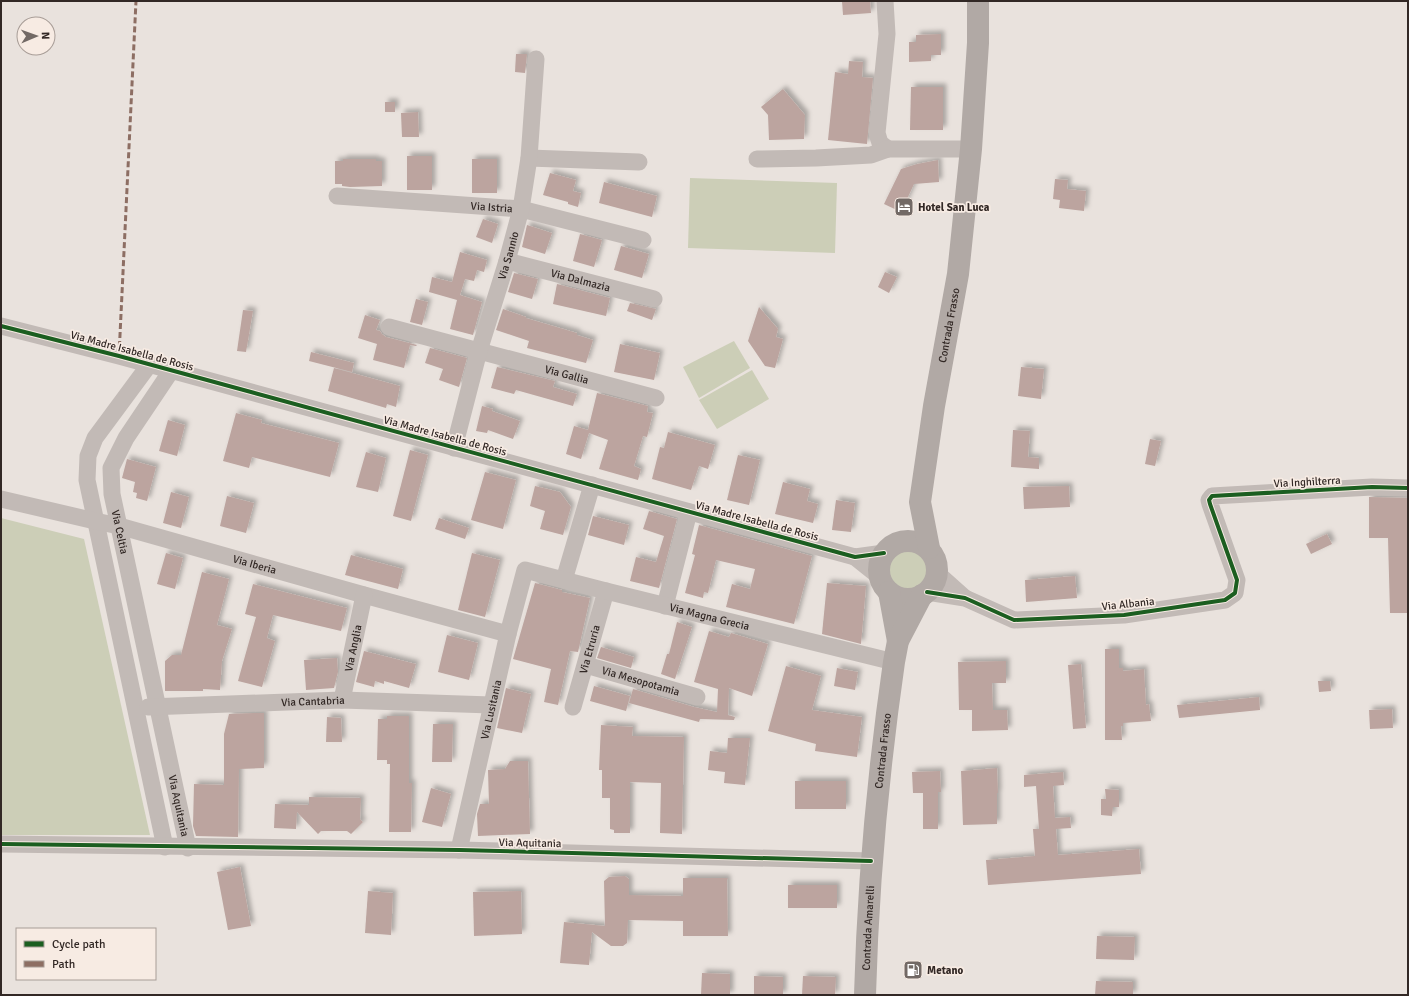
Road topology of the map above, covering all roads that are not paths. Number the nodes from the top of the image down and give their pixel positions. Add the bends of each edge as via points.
1 (885, 1) edge
2 (978, 1) edge
3 (536, 59) dead end
4 (971, 148) junction
5 (888, 149) junction
6 (529, 158) junction
7 (757, 159) dead end
8 (639, 162) dead end
9 (337, 196) dead end
10 (521, 209) junction
11 (643, 240) dead end
12 (507, 261) junction
13 (654, 299) dead end
14 (1, 326) edge
15 (389, 327) dead end
16 (478, 351) junction
17 (149, 365) junction
18 (171, 371) junction
19 (656, 398) dead end
20 (454, 448) junction
21 (592, 485) junction
22 (1408, 488) edge
23 (1, 499) edge
24 (1209, 500) joint
25 (920, 502) junction
26 (689, 512) junction
27 (95, 521) junction
28 (119, 526) junction
29 (890, 548) junction
30 (929, 548) junction
31 (855, 557) junction
32 (525, 570) joint
33 (937, 572) junction
34 (564, 580) junction
35 (884, 584) junction
36 (606, 591) junction
37 (925, 594) junction
38 (364, 595) junction
39 (965, 598) junction
40 (665, 606) junction
41 (508, 634) junction
42 (898, 641) junction
43 (894, 662) junction
44 (586, 665) junction
45 (697, 697) dead end
46 (342, 700) junction
47 (491, 705) junction
48 (158, 706) junction
49 (573, 707) dead end
50 (135, 708) junction
51 (1, 844) edge
52 (166, 847) junction
53 (188, 848) junction
54 (459, 850) junction
55 (872, 861) junction
56 (865, 995) edge

1 - 5 street via 888,34 876,133 880,143
2 - 4 main road, Contrada Frasso
3 - 6 street, Via Sannio
4 - 5 street
4 - 25 main road, Contrada Frasso via 958,274
5 - 7 street via 871,155
6 - 8 street
6 - 10 street, Via Sannio
9 - 10 street, Via Istria
10 - 11 street, Via Istria
10 - 12 street, Via Sannio
12 - 13 street, Via Dalmazia
12 - 16 street, Via Sannio
14 - 17 street, Via Madre Isabella de Rosis
15 - 16 street
16 - 19 street, Via Gallia
16 - 20 street, Via Sannio
17 - 18 street, Via Madre Isabella de Rosis
17 - 27 street via 95,438 88,456 87,480
18 - 20 street, Via Madre Isabella de Rosis
18 - 28 street, Via Celtia via 126,438 111,468 112,494
20 - 21 street, Via Madre Isabella de Rosis
21 - 26 street, Via Madre Isabella de Rosis
21 - 34 street
22 - 24 street, Via Inghilterra via 1372,487 1212,496
23 - 27 street, Via Iberia
24 - 39 street, Via Albania via 1237,580 1235,592 1225,600 1124,615 1014,620
25 - 29 main road, Contrada Frasso
25 - 30 main road, Contrada Frasso
26 - 31 street, Via Madre Isabella de Rosis
26 - 40 street, Via Madre Isabella de Rosis
27 - 28 street, Via Iberia
27 - 50 street
28 - 38 street, Via Iberia
28 - 48 street, Via Celtia
29 - 30 main road via 905,540 922,543
29 - 31 street, Via Madre Isabella de Rosis
29 - 35 main road via 880,560 879,569
30 - 33 main road via 937,564
31 - 35 street, Via Madre Isabella de Rosis
32 - 34 street, Via Magna Grecia
32 - 41 street, Via Lusitania
33 - 37 main road via 935,581
33 - 39 street, Via Albania
34 - 36 street, Via Magna Grecia
35 - 37 main road via 896,596 904,599
35 - 42 main road, Contrada Frasso
36 - 40 street, Via Magna Grecia
36 - 44 street, Via Etruria
37 - 39 street, Via Albania
37 - 42 main road, Contrada Frasso
38 - 41 street, Via Iberia
38 - 46 street, Via Anglia
40 - 43 street, Via Magna Grecia
41 - 47 street, Via Lusitania
42 - 43 main road, Contrada Frasso
43 - 55 main road, Contrada Frasso via 878,781
44 - 45 street, Via Mesopotamia
44 - 49 street, Via Etruria
46 - 47 street, Via Cantabria
46 - 48 street, Via Cantabria
47 - 54 street, Via Lusitania
48 - 50 street, Via Cantabria
48 - 53 street, Via Aquitania
50 - 52 street
51 - 52 street
52 - 53 street
53 - 54 street, Via Aquitania
54 - 55 street, Via Aquitania
55 - 56 main road, Contrada Amarelli

